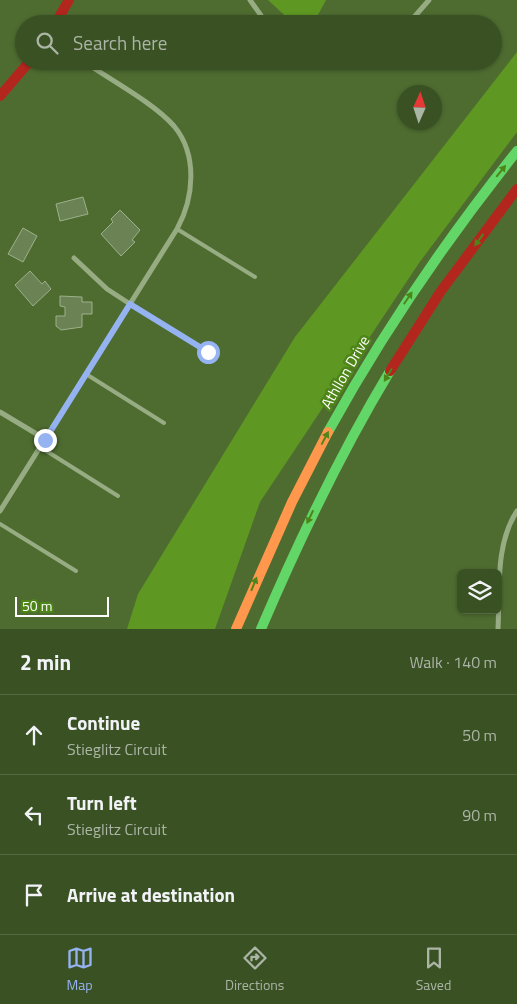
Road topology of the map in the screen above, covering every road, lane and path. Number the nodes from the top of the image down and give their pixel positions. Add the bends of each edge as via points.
1 (69, 0) edge
2 (250, 0) edge
3 (429, 0) edge
4 (60, 15) edge
5 (261, 15) edge
6 (416, 15) edge
7 (22, 70) edge
8 (95, 70) edge
9 (0, 96) edge
10 (517, 151) edge
11 (517, 188) edge
12 (177, 228) junction
13 (74, 258) dead end
14 (255, 277) dead end
15 (130, 304) junction
16 (208, 352) dead end
17 (86, 374) junction
18 (0, 412) edge
19 (164, 423) dead end
20 (45, 440) junction
21 (40, 447) junction
22 (118, 496) dead end
23 (0, 511) edge
24 (517, 511) edge
25 (0, 524) edge
26 (76, 571) dead end
27 (236, 629) edge
28 (261, 629) edge
29 (498, 629) edge

1 - 4 main road
2 - 5 street
3 - 6 street
7 - 9 main road
8 - 12 street via 161,114 175,127 184,144 191,175 189,196
27 -> 10 main road, Athllon Drive via 281,524 343,404 384,335 442,249
11 -> 28 main road via 433,304 390,372 313,511
12 - 14 lane
12 - 15 street
13 - 15 street via 107,289
15 - 16 lane
15 - 17 street
17 - 19 lane
17 - 20 street
18 - 20 street
20 - 21 street
21 - 22 lane
21 - 23 street
24 - 29 street via 502,546
25 - 26 lane

